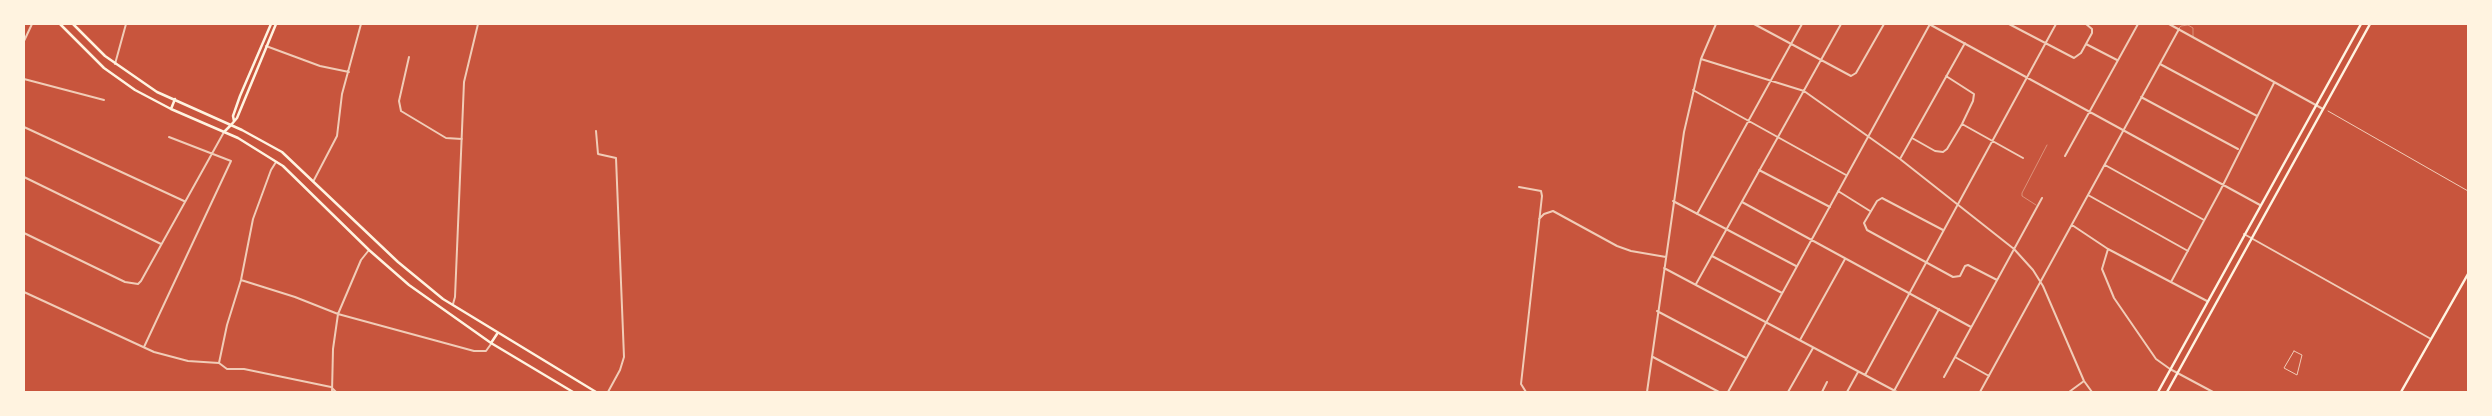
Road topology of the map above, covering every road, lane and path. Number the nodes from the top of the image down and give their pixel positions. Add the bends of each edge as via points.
1 (32, 24) edge
2 (60, 24) edge
3 (74, 24) edge
4 (126, 24) edge
5 (271, 24) edge
6 (276, 24) edge
7 (361, 24) edge
8 (478, 24) edge
9 (1716, 24) edge
10 (1754, 24) edge
11 (1802, 24) edge
12 (1841, 24) edge
13 (1884, 24) edge
14 (1930, 24) edge
15 (2009, 24) edge
16 (2056, 24) edge
17 (2086, 24) edge
18 (2138, 24) edge
19 (2169, 24) edge
20 (2361, 24) edge
21 (2370, 24) edge
22 (1760, 25) edge
23 (2179, 29) junction
24 (2193, 37) junction
25 (24, 41) edge
26 (1965, 43) junction
27 (2045, 43) junction
28 (1791, 44) junction
29 (2086, 44) junction
30 (266, 46) junction
31 (409, 57) dead end
32 (1701, 59) junction
33 (1821, 61) junction
34 (2118, 61) junction
35 (115, 64) junction
36 (2160, 64) junction
37 (348, 72) junction
38 (1946, 76) junction
39 (2026, 78) junction
40 (24, 79) edge
41 (1772, 81) junction
42 (2274, 83) junction
43 (1693, 90) junction
44 (1804, 92) junction
45 (2141, 97) junction
46 (104, 100) dead end
47 (175, 100) junction
48 (2316, 106) junction
49 (170, 109) junction
50 (2323, 109) junction
51 (2328, 111) dead end
52 (2090, 114) junction
53 (2257, 116) junction
54 (234, 121) junction
55 (1748, 121) junction
56 (1962, 124) junction
57 (231, 125) junction
58 (24, 127) edge
59 (596, 131) dead end
60 (2123, 131) junction
61 (224, 132) junction
62 (1869, 136) junction
63 (169, 137) dead end
64 (1778, 138) junction
65 (1912, 138) junction
66 (462, 139) junction
67 (1992, 142) junction
68 (2047, 145) dead end
69 (2239, 149) junction
70 (211, 154) junction
71 (2065, 156) dead end
72 (2023, 158) dead end
73 (1900, 159) junction
74 (276, 162) junction
75 (2105, 165) junction
76 (1759, 170) junction
77 (1847, 176) junction
78 (24, 177) edge
79 (314, 180) junction
80 (2222, 186) junction
81 (1519, 188) dead end
82 (1838, 191) junction
83 (2468, 191) edge
84 (2088, 195) junction
85 (2042, 198) dead end
86 (1673, 201) junction
87 (184, 202) junction
88 (1742, 202) junction
89 (1958, 204) junction
90 (2038, 206) junction
91 (2260, 206) junction
92 (1830, 207) junction
93 (1871, 211) junction
94 (1697, 214) junction
95 (1539, 220) junction
96 (2204, 220) junction
97 (2072, 225) junction
98 (1726, 229) junction
99 (1943, 230) junction
100 (24, 234) edge
101 (2244, 234) junction
102 (2252, 238) junction
103 (1811, 240) junction
104 (161, 244) junction
105 (2014, 249) junction
106 (2108, 249) junction
107 (369, 250) junction
108 (2188, 251) junction
109 (1712, 256) junction
110 (1666, 257) junction
111 (1845, 259) junction
112 (1926, 261) junction
113 (1797, 267) junction
114 (1664, 268) junction
115 (2468, 274) edge
116 (241, 280) junction
117 (1997, 280) junction
118 (2040, 281) junction
119 (2171, 282) junction
120 (1696, 284) junction
121 (24, 292) edge
122 (1782, 293) junction
123 (1909, 293) junction
124 (2208, 302) junction
125 (452, 305) junction
126 (1938, 310) junction
127 (1657, 311) junction
128 (338, 314) junction
129 (1766, 322) junction
130 (1971, 327) junction
131 (497, 334) junction
132 (2431, 339) junction
133 (1800, 340) junction
134 (491, 343) junction
135 (144, 347) junction
136 (1813, 348) junction
137 (2294, 351) joint
138 (1652, 357) junction
139 (1955, 357) junction
140 (1746, 358) junction
141 (219, 363) junction
142 (2170, 369) junction
143 (1858, 372) junction
144 (2178, 373) junction
145 (1865, 375) junction
146 (1989, 376) junction
147 (1944, 377) dead end
148 (2084, 381) junction
149 (1827, 382) dead end
150 (331, 387) junction
151 (1889, 388) junction
152 (566, 391) edge
153 (1896, 391) edge
154 (332, 392) edge
155 (336, 392) edge
156 (573, 392) edge
157 (596, 392) edge
158 (608, 392) edge
159 (1526, 392) edge
160 (1647, 392) edge
161 (1719, 392) edge
162 (1728, 392) edge
163 (1788, 392) edge
164 (1822, 392) edge
165 (1847, 392) edge
166 (1886, 392) edge
167 (1980, 392) edge
168 (2069, 392) edge
169 (2092, 392) edge
170 (2158, 392) edge
171 (2168, 392) edge
172 (2213, 392) edge
173 (2401, 392) edge

1 - 25 street
2 - 49 main road via 116,78
3 - 35 main road
4 - 35 street
5 - 54 main road via 232,116
6 - 30 main road
7 - 37 street
8 - 66 street via 465,73
9 - 32 street
10 - 22 street
11 - 28 street
12 - 33 street
13 - 33 street via 1856,73 1851,76
14 - 26 street
14 - 62 street
15 - 27 street
16 - 27 street
17 - 29 street via 2092,29
18 - 34 street
19 - 23 street
20 - 48 main road
21 - 50 main road
22 - 28 street
23 - 24 street
23 - 24 lane via 2188,25 2193,28
23 - 36 street
24 - 42 street
26 - 38 street
26 - 39 street
27 - 29 street via 2074,58
27 - 39 street
28 - 33 street
28 - 41 street
29 - 34 street
30 - 37 street via 320,66
30 - 54 main road
31 - 66 street via 399,100 401,111 446,138
32 - 41 street
32 - 43 street
33 - 44 street
34 - 52 street
35 - 47 main road
36 - 45 street
36 - 53 street
37 - 79 street via 337,136
38 - 56 street via 1974,94
38 - 65 street
39 - 52 street
39 - 67 street
40 - 46 street
41 - 44 street
41 - 55 street
42 - 48 street
42 - 53 street
43 - 55 street
43 - 86 street
44 - 62 street
44 - 64 street
45 - 60 street
45 - 69 street
47 - 49 main road
47 - 57 main road
48 - 50 street
48 - 91 main road
49 - 61 main road
50 - 102 main road
51 - 83 street
52 - 60 street
52 - 71 street
53 - 69 street
54 - 57 main road
55 - 64 street
55 - 94 street
56 - 65 street via 1943,152
56 - 67 street
57 - 61 main road
57 - 79 main road via 282,152
58 - 87 street
59 - 158 street via 598,154 616,158 624,357
60 - 75 street
60 - 80 street
61 - 70 street
61 - 74 main road
62 - 73 street
62 - 77 street
63 - 70 street
64 - 76 street
64 - 77 street
65 - 73 street
66 - 125 street via 455,297
67 - 72 street
67 - 89 street
68 - 90 lane via 2022,192 2022,196
69 - 80 street
70 - 87 street
70 - 135 street via 231,161
73 - 89 street
74 - 107 main road via 301,181
74 - 116 street via 253,219
75 - 84 street
75 - 96 street
76 - 88 street
76 - 92 street
77 - 82 street
78 - 104 street
79 - 125 main road via 398,262
80 - 91 street
80 - 96 street
81 - 95 street via 1542,191
82 - 92 street
82 - 93 street
84 - 97 street
84 - 108 street
85 - 90 street
86 - 94 street
86 - 110 street
87 - 104 street
88 - 98 street
88 - 103 street
89 - 99 street
89 - 105 street
90 - 105 street
91 - 101 main road
92 - 103 street
93 - 99 street via 1882,198
93 - 112 street via 1864,223 1867,230
94 - 98 street
95 - 110 street via 1553,211 1618,246
95 - 159 street via 1521,384
96 - 108 street
97 - 106 street
97 - 118 street
98 - 109 street
98 - 113 street
99 - 112 street
100 - 104 street via 130,284 141,281
101 - 102 street
101 - 124 main road
102 - 132 street
102 - 144 main road
103 - 111 street
103 - 113 street
105 - 117 street
105 - 118 street
106 - 119 street
106 - 142 street via 2102,269 2122,312 2156,359
107 - 128 street
107 - 134 main road via 409,285
108 - 119 street
109 - 120 street
109 - 122 street
110 - 114 street
111 - 123 street
111 - 133 street
112 - 117 street via 1952,277 1960,276 1968,265
112 - 123 street
113 - 122 street
114 - 120 street
114 - 127 street
115 - 132 main road
116 - 128 street
116 - 141 street via 226,325
117 - 130 street
118 - 146 street
118 - 148 street
119 - 124 street
120 - 129 street
121 - 135 street
122 - 129 street
123 - 126 street
123 - 145 street
124 - 142 main road
125 - 131 main road
126 - 130 street
126 - 153 street
127 - 138 street
127 - 140 street
128 - 134 street via 474,351 486,351
128 - 150 street
129 - 133 street
129 - 140 street
130 - 139 street
131 - 134 main road
131 - 157 main road
132 - 173 main road
133 - 136 street
134 - 152 main road
135 - 141 street via 178,359
136 - 143 street
136 - 163 street
137 - 137 street via 2302,355 2297,375 2284,368
138 - 160 street
138 - 161 street
139 - 146 street
139 - 147 street
140 - 162 street
141 - 150 street via 228,369
142 - 144 street
142 - 170 main road
143 - 145 street
143 - 165 street
144 - 171 main road
144 - 172 street
145 - 151 street
146 - 167 street
148 - 168 street
148 - 169 street
149 - 164 street
150 - 154 street
150 - 155 street
151 - 153 street
151 - 166 street
152 - 156 main road

